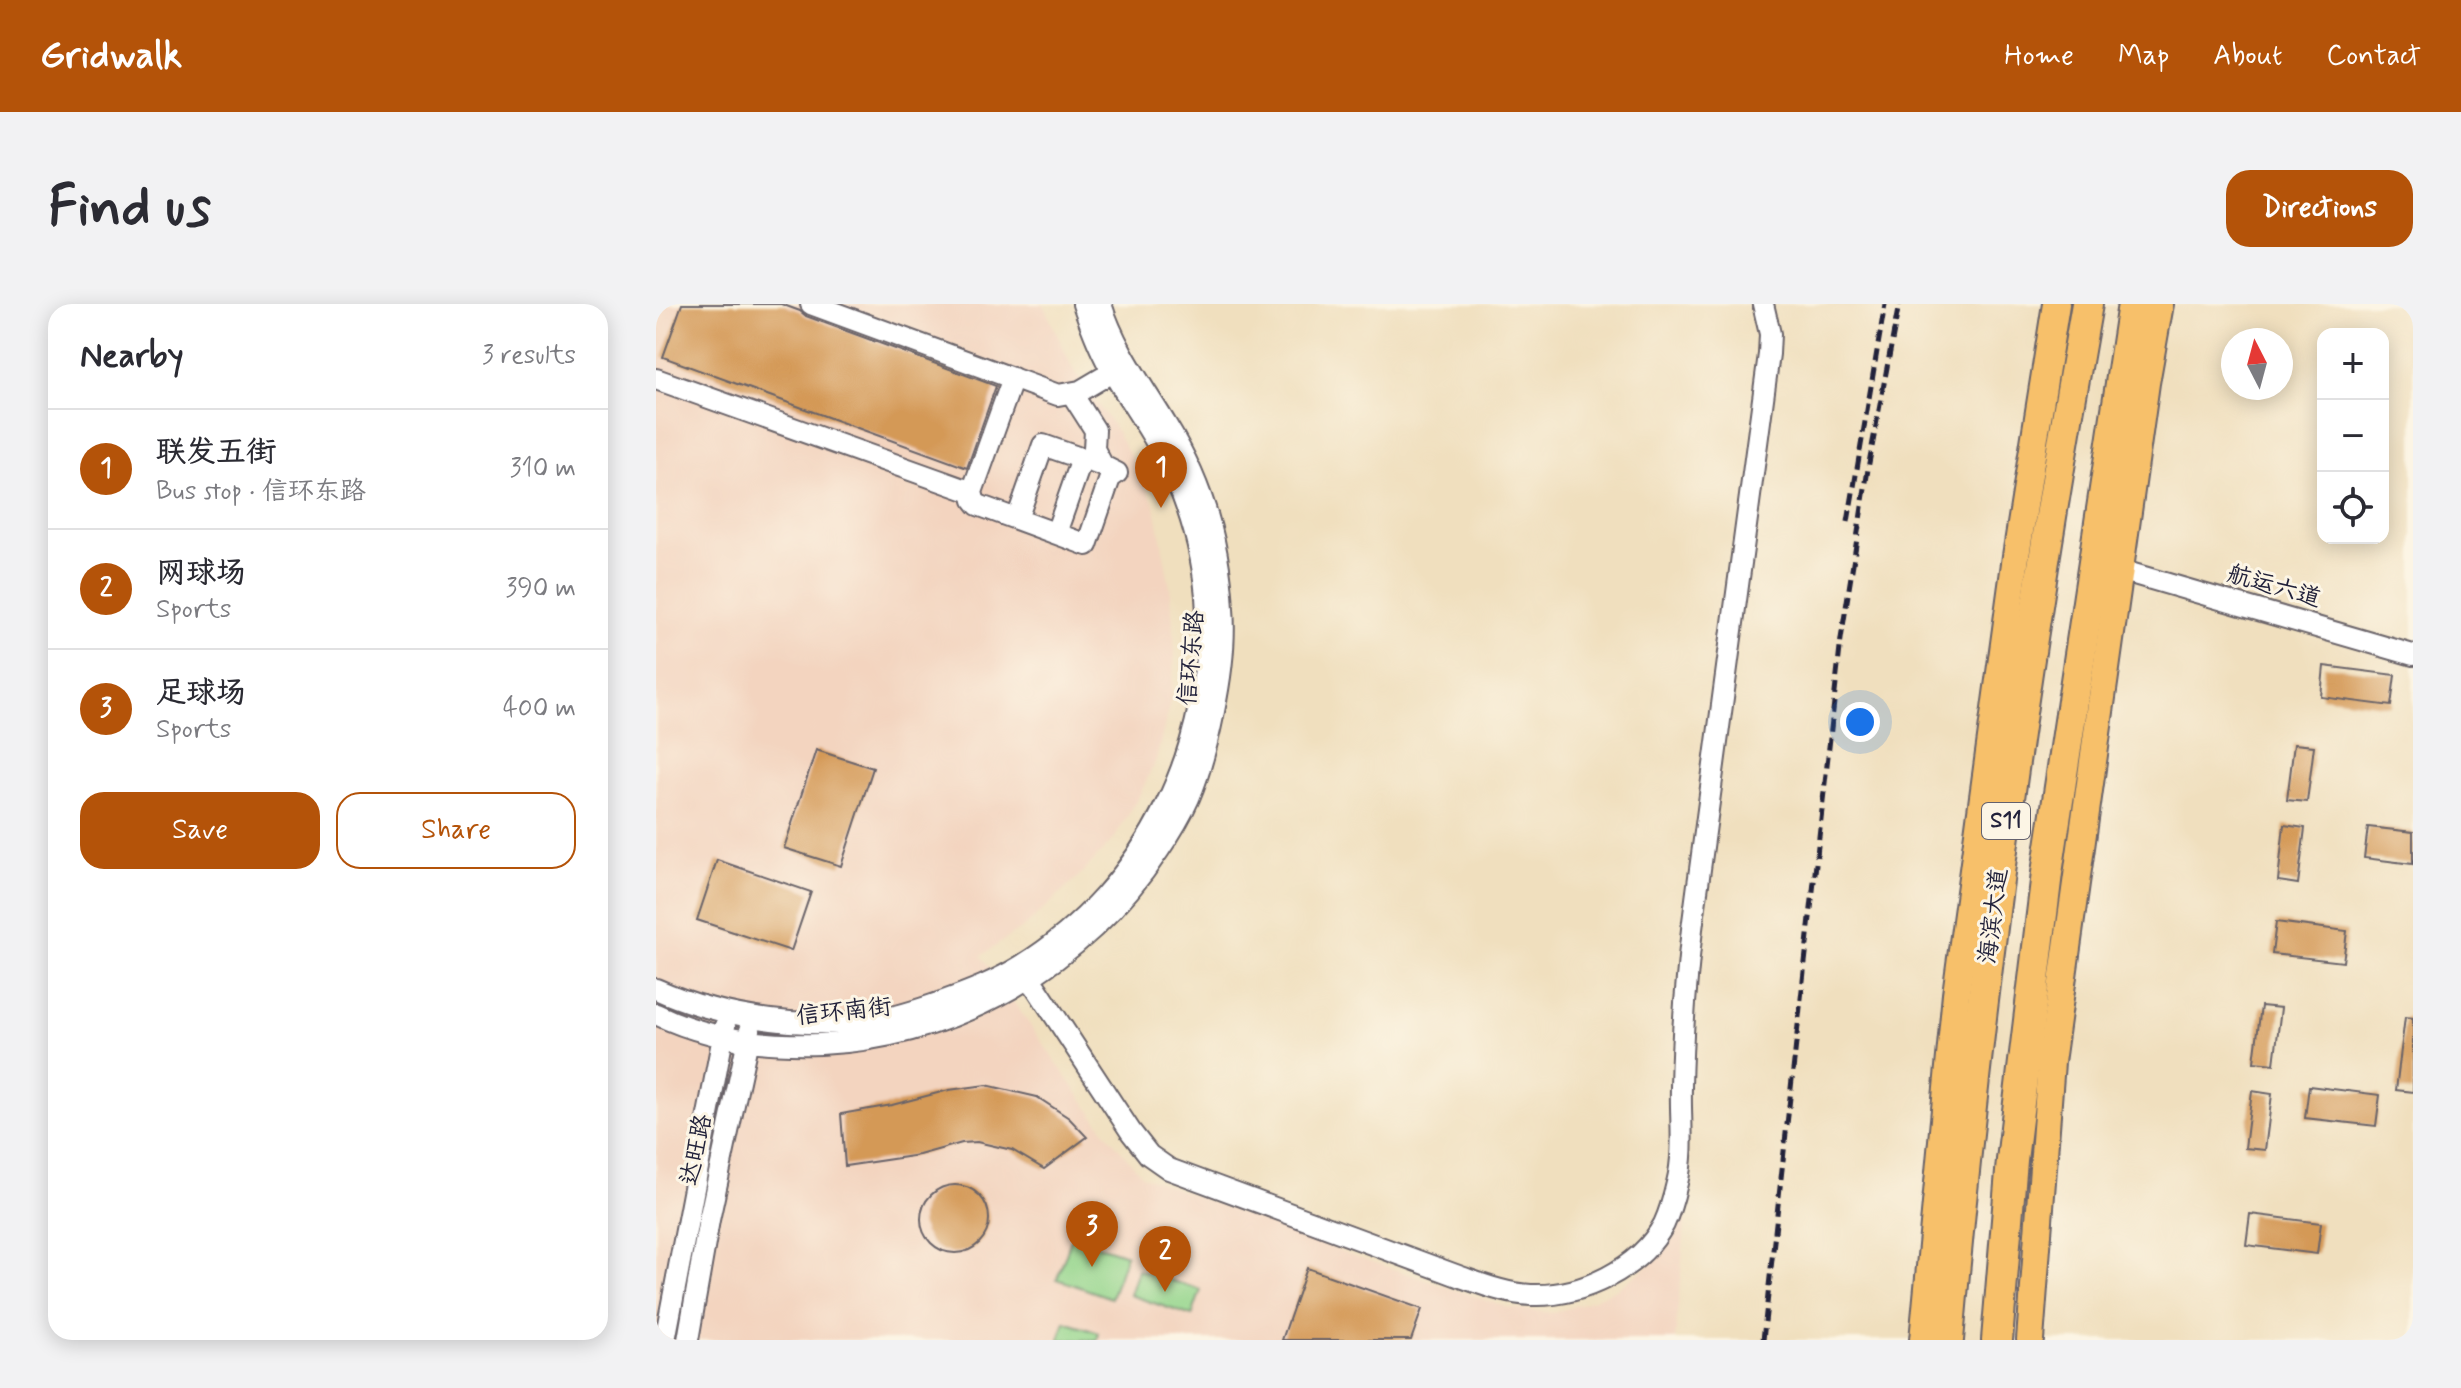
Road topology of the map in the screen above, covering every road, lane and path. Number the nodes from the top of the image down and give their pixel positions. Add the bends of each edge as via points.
1 (811, 304) edge
2 (1083, 304) edge
3 (1101, 304) edge
4 (1763, 304) edge
5 (2056, 304) edge
6 (2087, 304) edge
7 (2133, 304) edge
8 (2160, 304) edge
9 (1120, 368) junction
10 (1013, 378) junction
11 (656, 379) edge
12 (1072, 394) junction
13 (1082, 459) junction
14 (1103, 466) junction
15 (972, 492) junction
16 (1017, 519) junction
17 (1056, 533) junction
18 (2120, 570) junction
19 (2413, 655) edge
20 (1026, 972) junction
21 (656, 989) edge
22 (728, 1013) junction
23 (656, 1014) edge
24 (748, 1034) junction
25 (723, 1036) junction
26 (797, 1045) junction
27 (712, 1094) junction
28 (735, 1094) junction
29 (665, 1340) edge
30 (688, 1340) edge
31 (1923, 1340) edge
32 (1948, 1340) edge
33 (1997, 1340) edge
34 (2030, 1340) edge

1 - 10 street
2 - 9 street, 信环东路 via 1095,336
3 - 9 street, 信环东路
4 - 20 street via 1769,354 1683,1010 1682,1154 1664,1223 1630,1262 1561,1294 1510,1292 1169,1169 1131,1132
5 - 31 main road via 1958,978
6 - 32 highway, 海滨大道 / S11 via 2004,836
7 - 33 highway, 海滨大道 / S11 via 2047,873 2012,1160
8 - 18 main road
9 - 12 street
9 - 20 street, 信环东路 via 1169,428 1195,479 1212,530 1223,608 1220,681 1197,778 1164,843 1106,919 1066,952
10 - 12 street via 1058,395
10 - 15 street
11 - 15 street
12 - 14 street via 1095,430 1094,449
13 - 14 street
13 - 16 street via 1043,445
13 - 17 street
14 - 17 street via 1117,473 1110,478 1087,545
15 - 16 street via 978,505
16 - 17 street
18 - 19 street, 航运六道
18 - 34 main road via 2051,1062
20 - 24 street, 信环南街 via 880,1020 800,1022
20 - 26 street, 信环南街 via 973,1009 921,1028 886,1037
21 - 22 street, 信环南街
22 - 24 street, 信环南街
22 - 25 street, 达旺路
23 - 25 street, 信环南街
24 - 25 street, 信环南街
24 - 26 street, 信环南街
24 - 27 street via 725,1064
24 - 28 street, 达旺路
25 - 27 street, 达旺路
26 - 28 street via 765,1054
27 - 29 street, 达旺路
28 - 30 street, 达旺路

